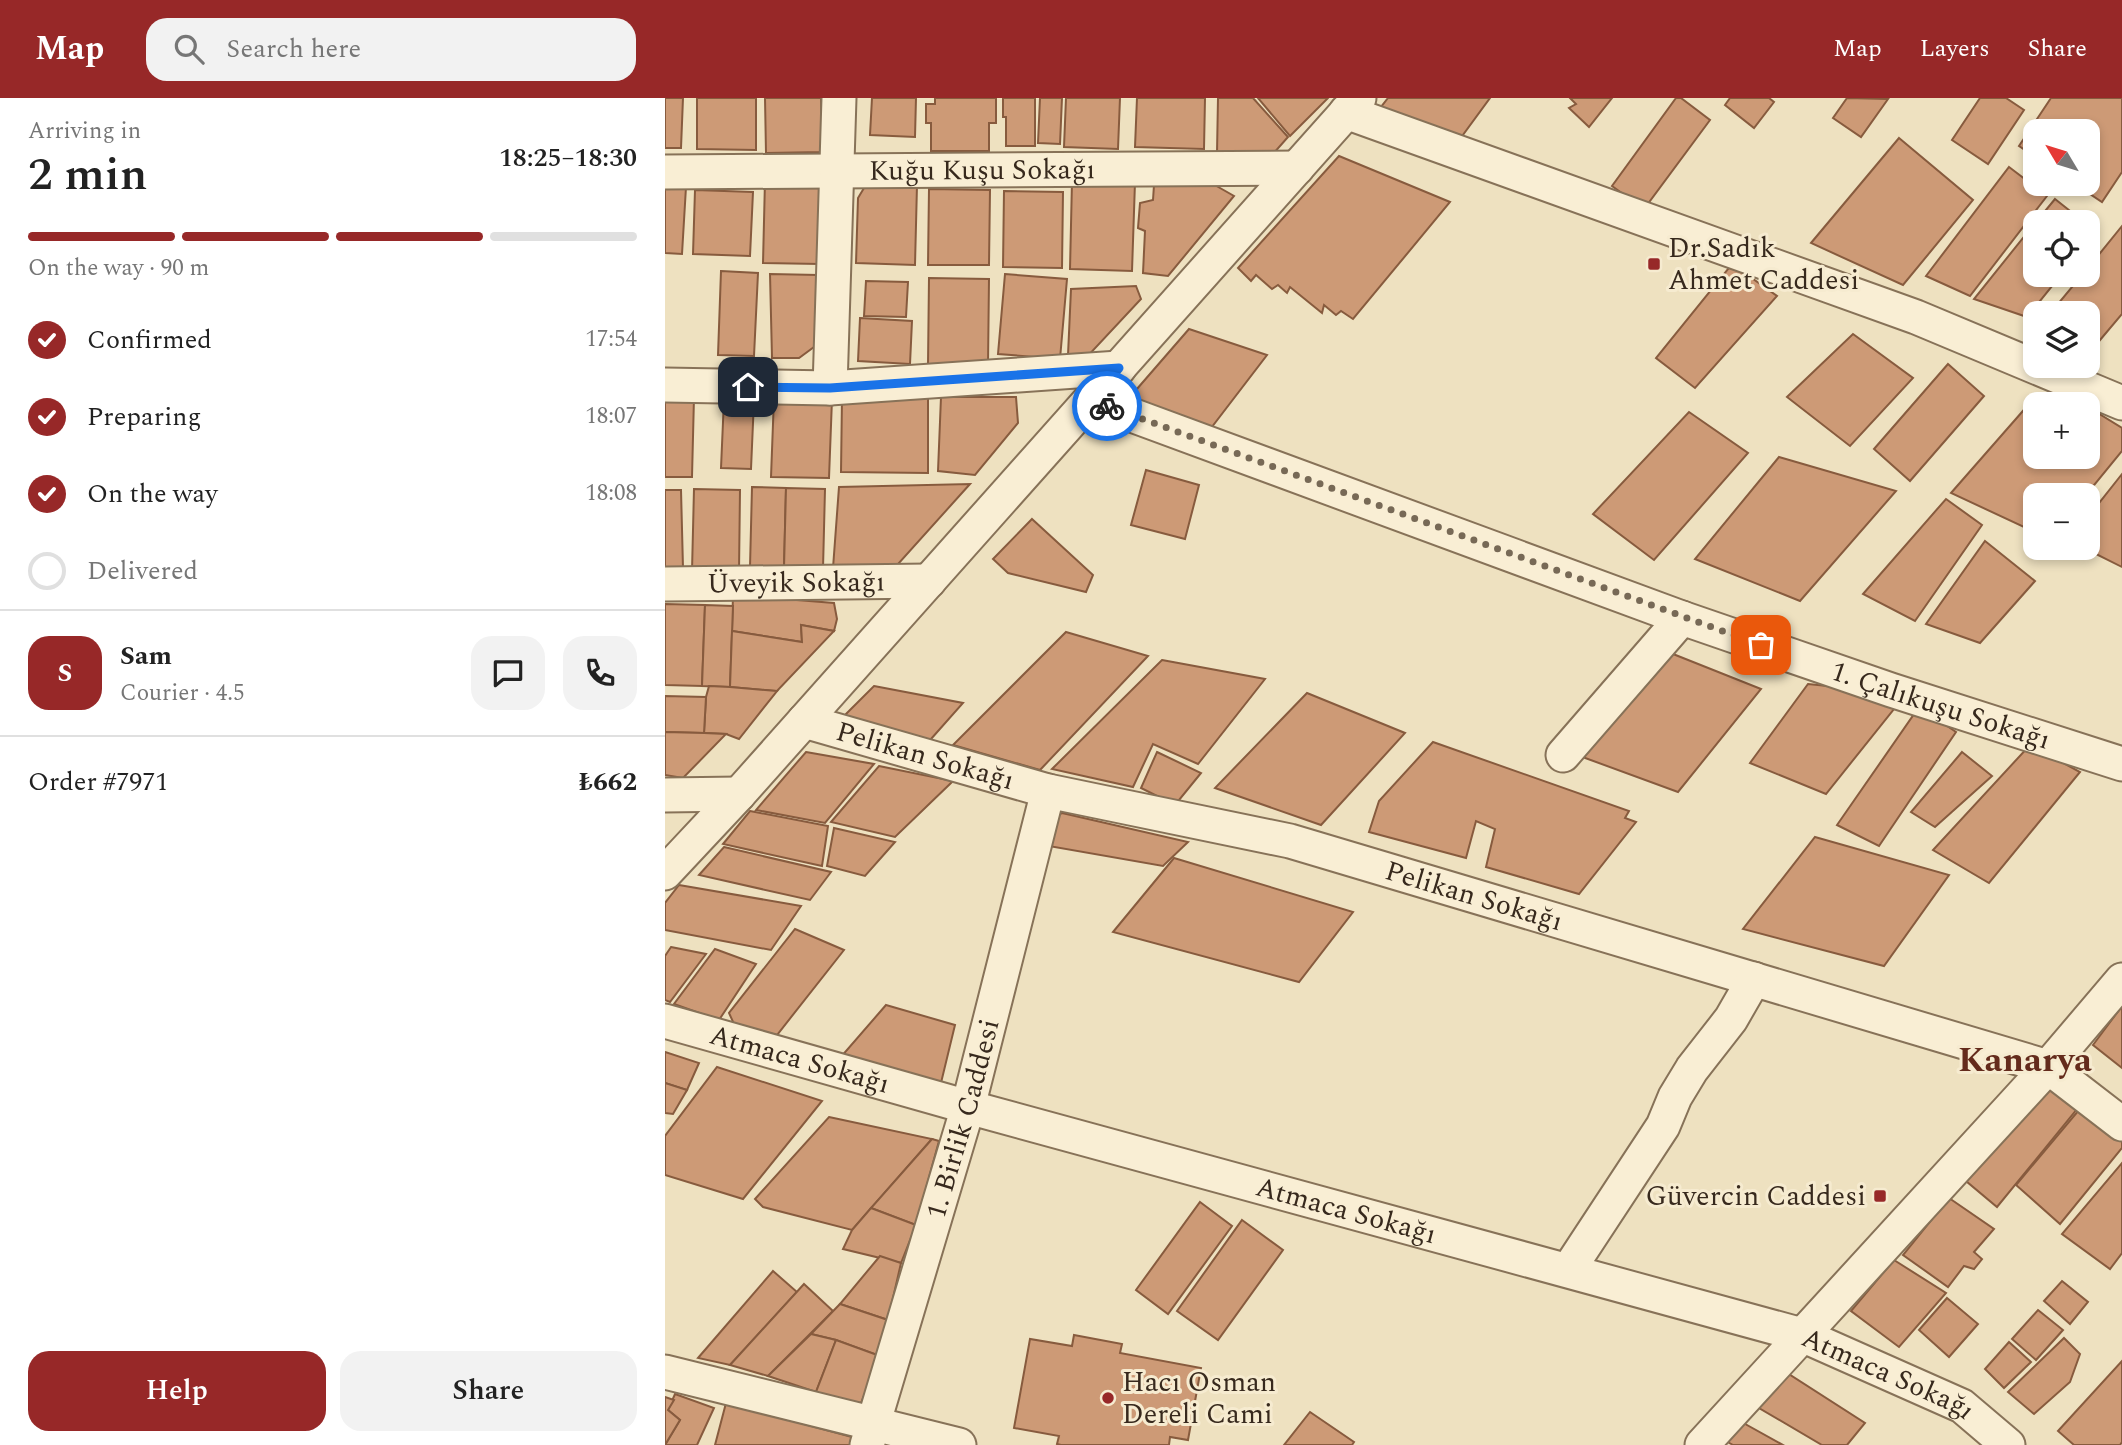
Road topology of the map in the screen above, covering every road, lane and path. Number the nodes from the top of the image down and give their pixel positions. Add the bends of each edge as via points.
1 (839, 98) edge
2 (1353, 105) edge
3 (1297, 168) junction
4 (837, 171) junction
5 (665, 172) edge
6 (1119, 368) junction
7 (665, 385) edge
8 (830, 388) junction
9 (1091, 400) junction
10 (2122, 403) edge
11 (929, 581) junction
12 (665, 584) edge
13 (1682, 618) junction
14 (804, 721) junction
15 (1563, 755) dead end
16 (2122, 764) edge
17 (1048, 791) junction
18 (739, 794) junction
19 (665, 795) edge
20 (665, 873) edge
21 (1754, 979) junction
22 (2122, 980) edge
23 (665, 1021) edge
24 (2047, 1066) junction
25 (968, 1107) junction
26 (2122, 1125) edge
27 (1569, 1269) junction
28 (1802, 1335) junction
29 (665, 1372) edge
30 (870, 1435) edge
31 (959, 1445) edge
32 (1702, 1445) edge
33 (2008, 1445) edge

1 - 4 street
2 - 3 street
2 - 10 street via 1916,317
3 - 4 street, Kuğu Kuşu Sokağı
3 - 6 street
4 - 5 street, Kuğu Kuşu Sokağı
4 - 8 street
6 - 8 street
6 - 9 street
7 - 8 street
9 - 11 street
9 - 13 street, 1. Çalıkuşu Sokağı
11 - 12 street, Üveyik Sokağı
11 - 14 street
13 - 15 street
13 - 16 street, 1. Çalıkuşu Sokağı
14 - 17 street, Pelikan Sokağı
14 - 18 street
17 - 21 street, Pelikan Sokağı via 1290,841
17 - 25 street, 1. Birlik Caddesi
18 - 19 street
18 - 20 street
21 - 24 street, Pelikan Sokağı
21 - 27 street via 1731,1019 1692,1069 1663,1126
22 - 24 street
23 - 25 street, Atmaca Sokağı
24 - 26 street, Pelikan Sokağı
24 - 28 street
25 - 27 street, Atmaca Sokağı
25 - 30 street, 1. Birlik Caddesi
27 - 28 street, Atmaca Sokağı
28 - 32 street
28 - 33 street, Atmaca Sokağı via 1962,1406
29 - 30 street
30 - 31 street

